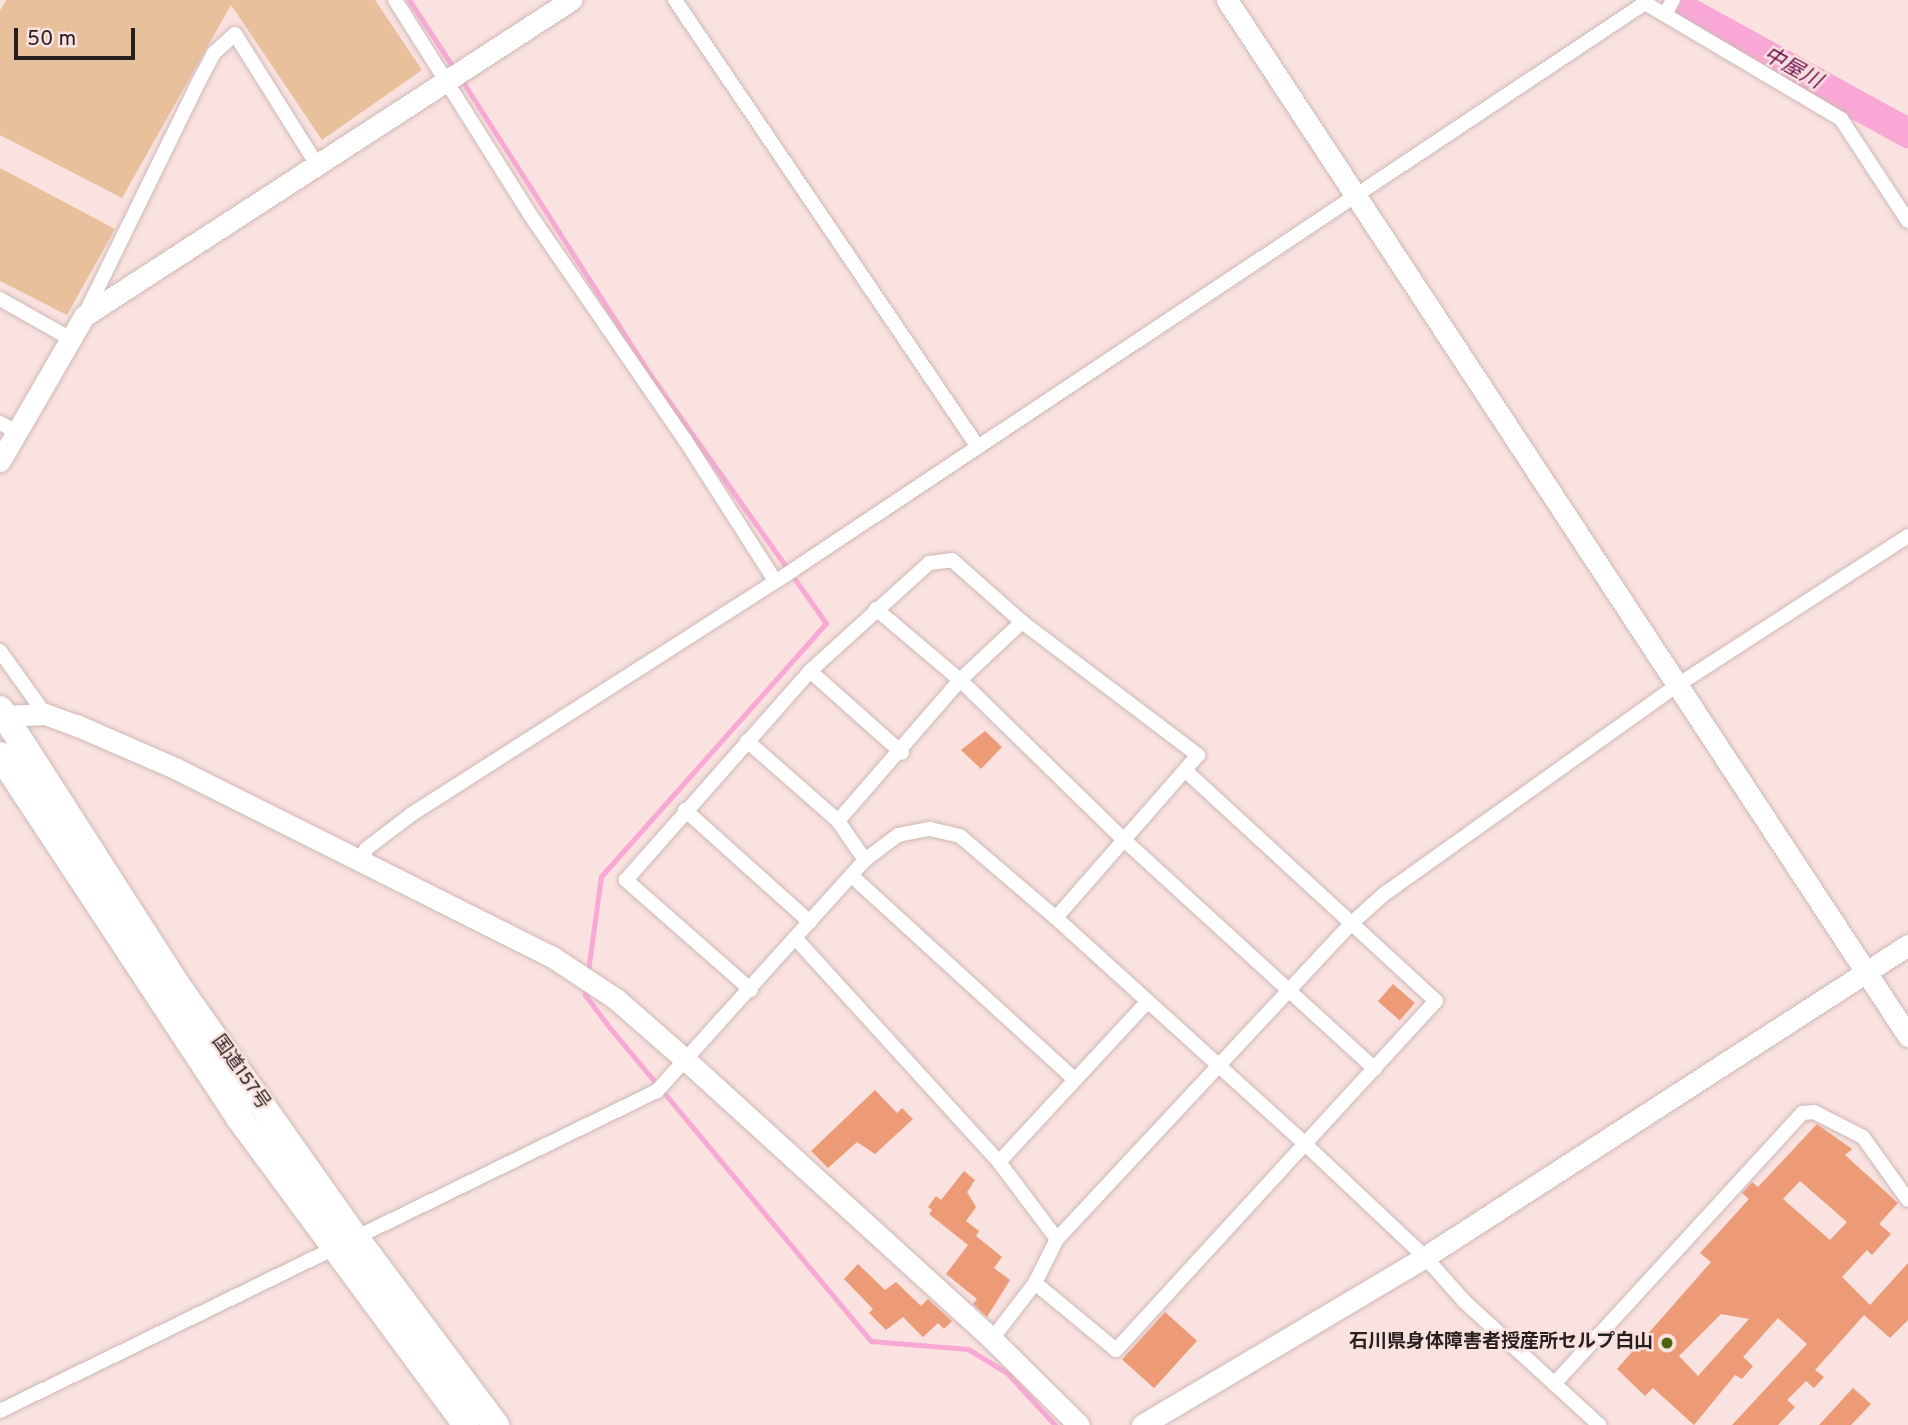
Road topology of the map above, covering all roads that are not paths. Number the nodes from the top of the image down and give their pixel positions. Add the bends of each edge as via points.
1 (395, 0) edge
2 (571, 0) edge
3 (675, 0) edge
4 (1227, 0) edge
5 (1669, 6) edge
6 (453, 73) junction
7 (316, 163) junction
8 (1355, 196) junction
9 (1908, 222) edge
10 (0, 299) edge
11 (85, 316) junction
12 (69, 338) junction
13 (8, 428) edge
14 (975, 444) junction
15 (0, 461) edge
16 (1908, 536) edge
17 (784, 575) junction
18 (876, 609) junction
19 (1022, 622) junction
20 (0, 651) edge
21 (810, 671) junction
22 (960, 680) junction
23 (1676, 686) junction
24 (2, 713) edge
25 (45, 714) junction
26 (747, 741) junction
27 (902, 753) junction
28 (0, 755) edge
29 (1186, 771) junction
30 (685, 810) junction
31 (838, 821) junction
32 (1123, 839) junction
33 (865, 860) junction
34 (363, 863) junction
35 (853, 877) junction
36 (1056, 918) junction
37 (810, 922) junction
38 (1353, 922) junction
39 (797, 940) junction
40 (1908, 945) edge
41 (1866, 972) junction
42 (751, 990) junction
43 (1287, 990) junction
44 (1146, 1003) junction
45 (1908, 1036) edge
46 (688, 1062) junction
47 (1218, 1068) junction
48 (1375, 1069) junction
49 (1073, 1078) junction
50 (1304, 1143) junction
51 (999, 1162) junction
52 (1908, 1200) edge
53 (1057, 1239) junction
54 (347, 1243) junction
55 (1425, 1257) junction
56 (1035, 1283) junction
57 (992, 1339) junction
58 (1554, 1384) junction
59 (0, 1411) edge
60 (467, 1425) edge
61 (496, 1425) edge
62 (1079, 1425) edge
63 (1142, 1425) edge
64 (1599, 1425) edge

1 - 6 street
2 - 6 street
3 - 14 street
4 - 8 street
5 - 8 street via 1645,3
5 - 9 street via 1668,19 1841,119
6 - 7 street
6 - 17 street via 531,216
7 - 11 street
7 - 11 street via 235,34 214,53 202,74
8 - 14 street
8 - 23 street
10 - 12 street
11 - 12 street
12 - 13 street
13 - 15 street
14 - 17 street
16 - 23 street
17 - 34 street via 412,814 366,849
18 - 19 street via 929,563 952,560
18 - 21 street
18 - 22 street
19 - 22 street
19 - 29 street via 1198,755
20 - 25 street
21 - 26 street
21 - 27 street
22 - 27 street
22 - 32 street
23 - 38 street via 1383,895
23 - 41 street
24 - 25 street
24 - 54 highway, 国道157号
25 - 34 street via 177,769
26 - 30 street
26 - 31 street
27 - 31 street
28 - 54 highway, 国道157号 via 172,1022
29 - 32 street
29 - 38 street
30 - 37 street
30 - 42 street via 626,880
31 - 33 street
32 - 36 street
32 - 43 street
33 - 35 street
33 - 36 street via 898,835 930,829 960,836
34 - 46 street via 551,956 616,999
35 - 37 street
35 - 49 street
36 - 44 street
37 - 39 street
38 - 43 street
38 - 48 street via 1437,1001
39 - 42 street
39 - 51 street
40 - 41 street
41 - 45 street
41 - 55 street
42 - 46 street
43 - 47 street
43 - 48 street
44 - 47 street
44 - 49 street
46 - 54 street via 661,1088
46 - 57 street
47 - 50 street
47 - 53 street
48 - 50 street
49 - 51 street
50 - 55 street
50 - 56 street via 1116,1350
51 - 53 street
52 - 58 street via 1863,1137 1814,1112 1802,1113
53 - 56 street
54 - 59 street
54 - 60 highway, 国道157号
54 - 61 highway, 国道157号
55 - 58 street via 1465,1302
55 - 63 street
56 - 57 street
57 - 62 street
58 - 64 street

